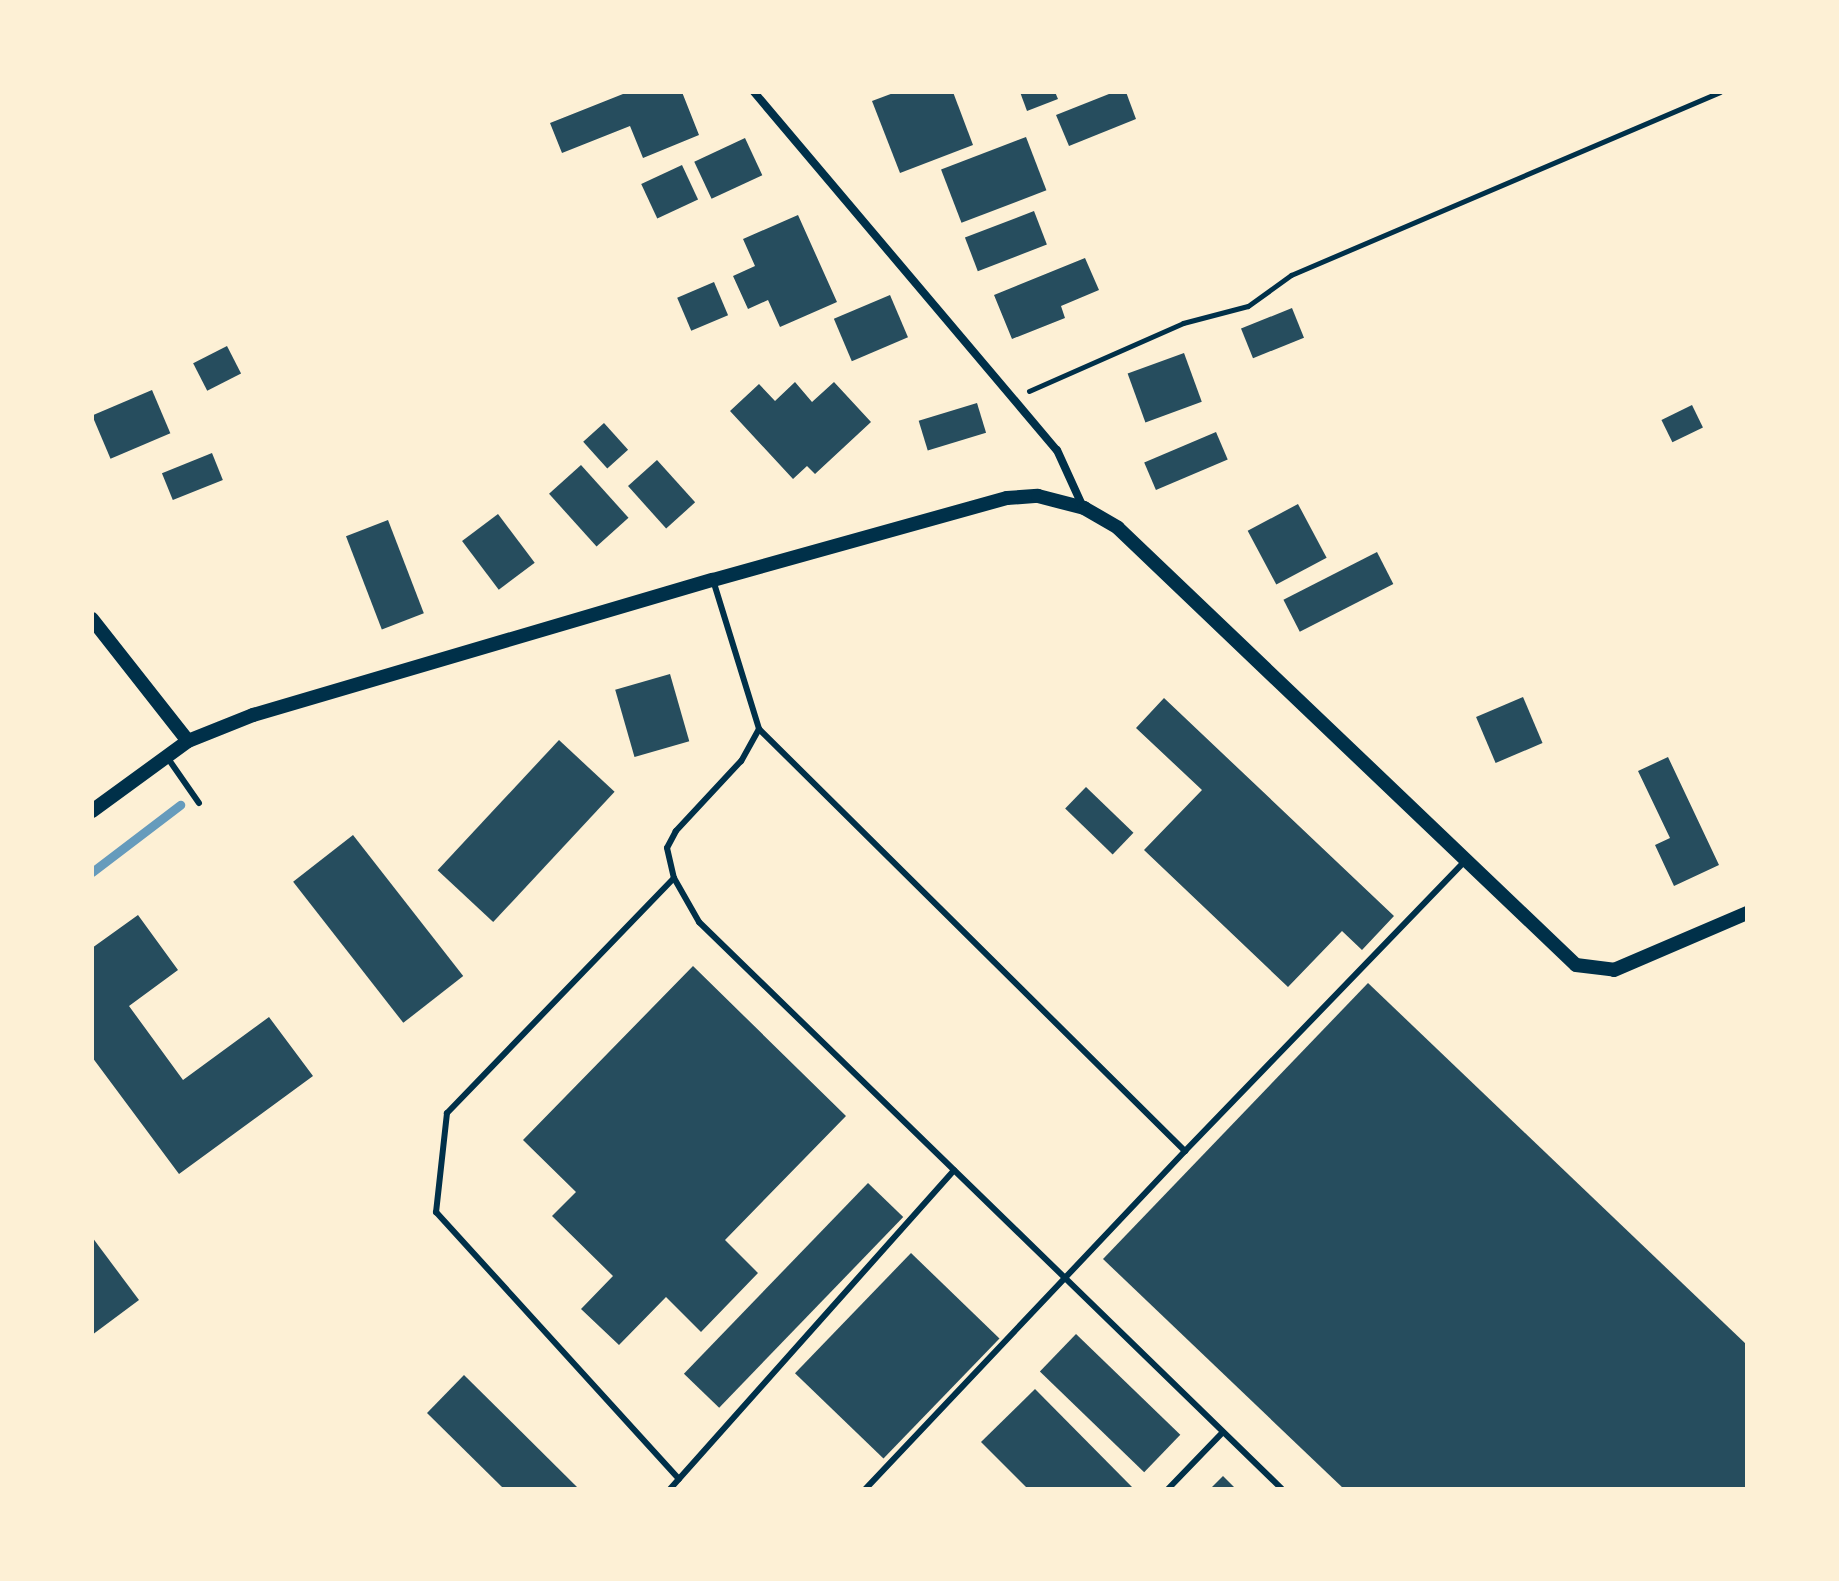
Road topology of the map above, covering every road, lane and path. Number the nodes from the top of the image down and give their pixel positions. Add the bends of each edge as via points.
1 (754, 92) edge
2 (1720, 92) edge
3 (1014, 397) junction
4 (1084, 508) junction
5 (713, 580) junction
6 (92, 619) edge
7 (759, 729) junction
8 (188, 741) junction
9 (167, 757) junction
10 (199, 803) dead end
11 (93, 808) edge
12 (1467, 859) junction
13 (674, 878) junction
14 (1747, 913) edge
15 (1185, 1151) junction
16 (954, 1170) junction
17 (1066, 1280) junction
18 (1223, 1432) junction
19 (679, 1479) junction
20 (670, 1489) edge
21 (865, 1489) edge
22 (1168, 1489) edge
23 (1282, 1489) edge

1 - 3 street
2 - 3 path via 1291,275 1248,306 1183,323
3 - 4 street via 1057,450
4 - 5 street via 1060,499 1007,498
4 - 12 street via 1118,528
5 - 7 lane
5 - 8 street via 253,715
6 - 8 street
7 - 13 lane via 741,761 676,831 667,848
7 - 15 lane
8 - 9 street
9 - 10 lane
9 - 11 street
12 - 14 street via 1567,959 1587,969 1614,970
12 - 15 lane
13 - 16 lane via 699,922
13 - 19 lane via 447,1113 436,1212
15 - 17 lane
16 - 17 lane
16 - 19 lane
17 - 18 lane
17 - 21 lane
18 - 22 lane
18 - 23 lane
19 - 20 lane

